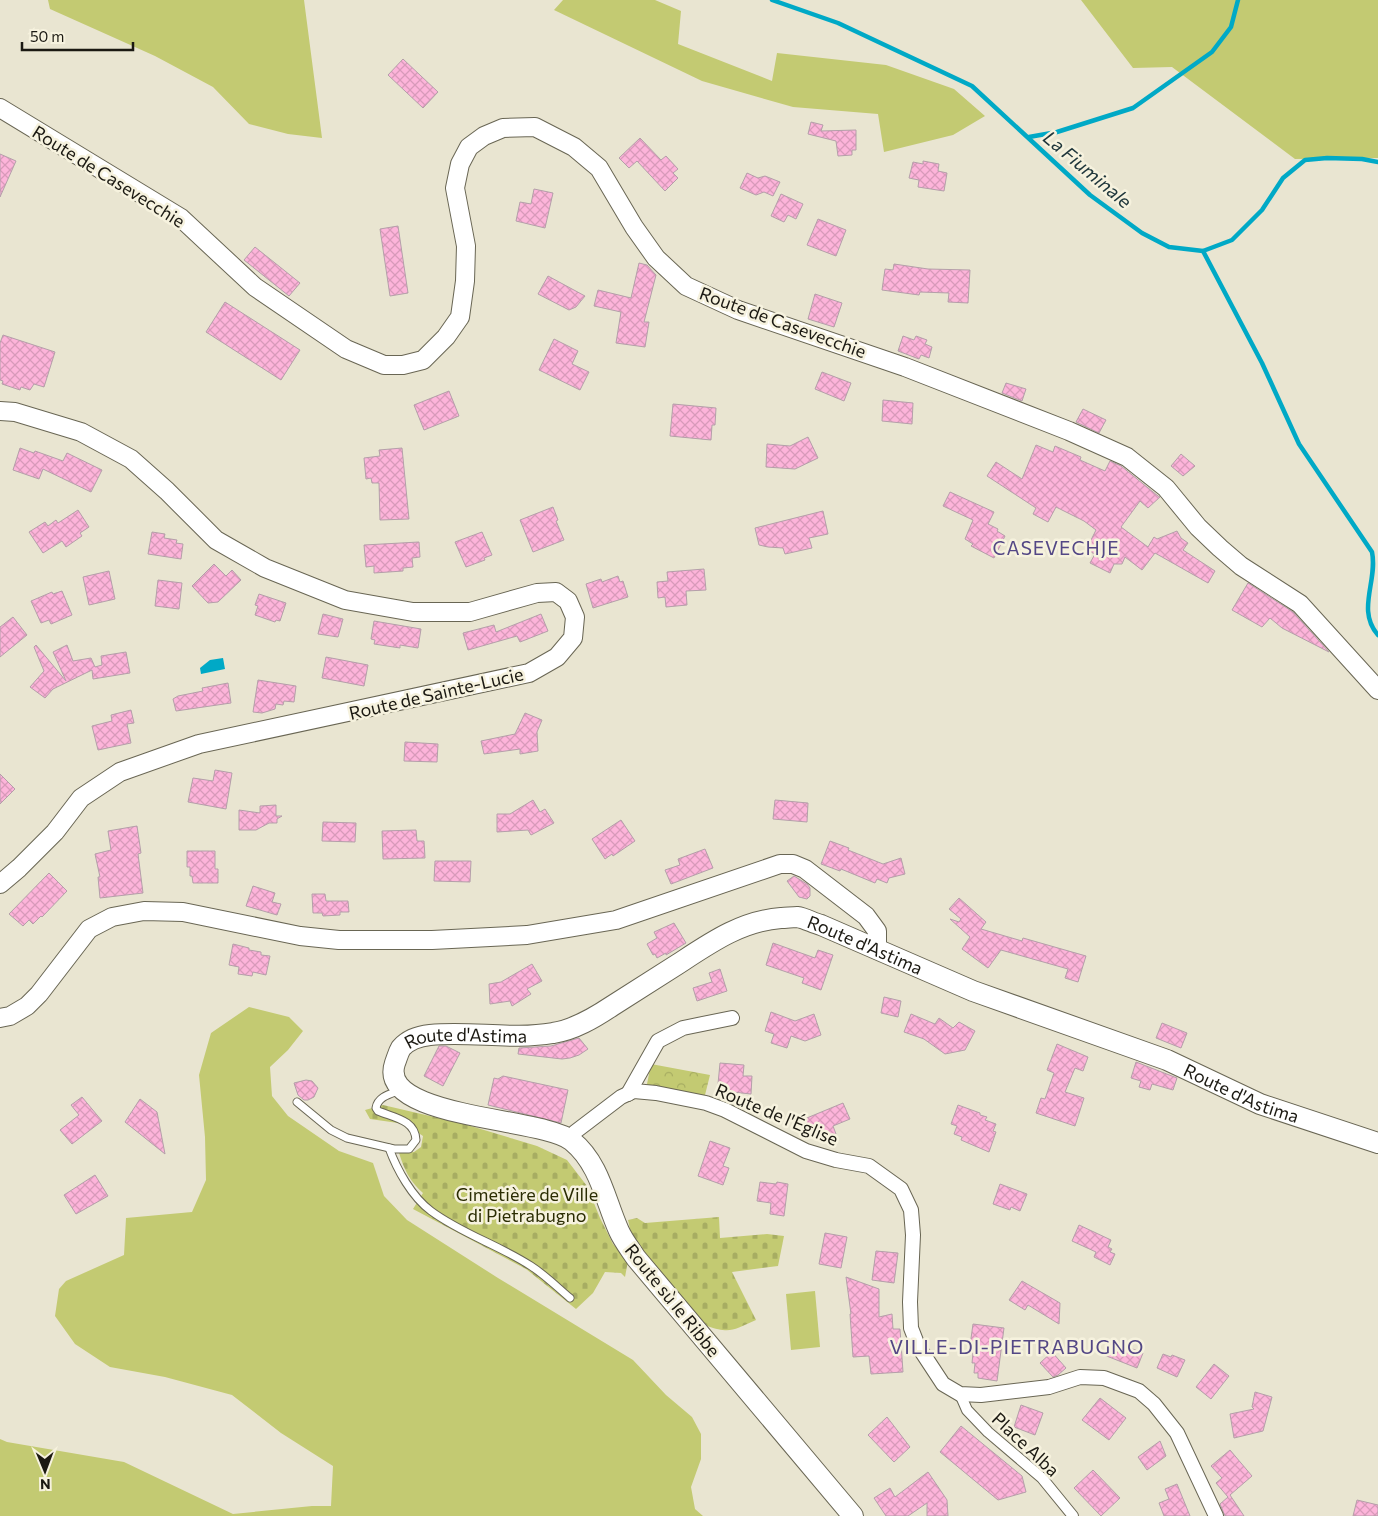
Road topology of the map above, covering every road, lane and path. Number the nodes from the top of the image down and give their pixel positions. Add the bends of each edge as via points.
1 (0, 108) edge
2 (0, 410) edge
3 (1378, 690) edge
4 (0, 884) edge
5 (877, 950) junction
6 (0, 1018) edge
7 (732, 1018) dead end
8 (401, 1090) junction
9 (628, 1094) junction
10 (297, 1102) dead end
11 (571, 1139) junction
12 (1378, 1143) edge
13 (389, 1148) junction
14 (570, 1298) dead end
15 (960, 1394) junction
16 (853, 1516) edge
17 (1073, 1516) edge
18 (1216, 1516) edge

1 - 3 street, Route de Casevecchie via 181,218 255,287 346,349 384,365 423,360 460,317 466,246 455,188 460,164 469,147 503,128 535,127 574,147 600,168 656,258 686,286 738,310 905,367 1127,457 1166,488 1198,527 1241,566 1300,604
2 - 4 street, Route de Sainte-Lucie via 81,432 131,459 216,540 265,568 345,600 413,612 470,612 537,593 556,592 568,601 575,617 573,638 557,658 529,673 199,744 120,772 81,798 55,832
5 - 6 street via 877,931 866,916 805,869 793,864 780,864 616,920 527,935 339,940 300,936 183,912 144,910 112,917 89,929 39,994 10,1016
5 - 8 main road, Route d'Astima via 798,917 749,924 723,935 582,1024 554,1033 429,1035 411,1040 399,1052 393,1070 394,1081
5 - 12 main road, Route d'Astima via 973,991 1167,1060 1260,1104
7 - 9 street via 682,1028 658,1041
8 - 11 main road, Route sù le Ribbe via 415,1099 462,1114
8 - 13 lane via 381,1098 376,1108 408,1123 416,1131 416,1140 409,1149
9 - 11 street via 575,1132
9 - 15 street, Route de l'Église via 634,1091 656,1094 725,1110 806,1151 869,1166 901,1189 911,1210 913,1235 911,1328 918,1346 943,1384
10 - 13 lane via 346,1138
11 - 16 main road, Route sù le Ribbe via 588,1157 599,1177 619,1232 636,1258
13 - 14 lane via 407,1185 429,1210 531,1266
15 - 17 street, Place Alba via 967,1410 1042,1478
15 - 18 street via 981,1395 1048,1387 1080,1377 1104,1378 1139,1391 1177,1433

